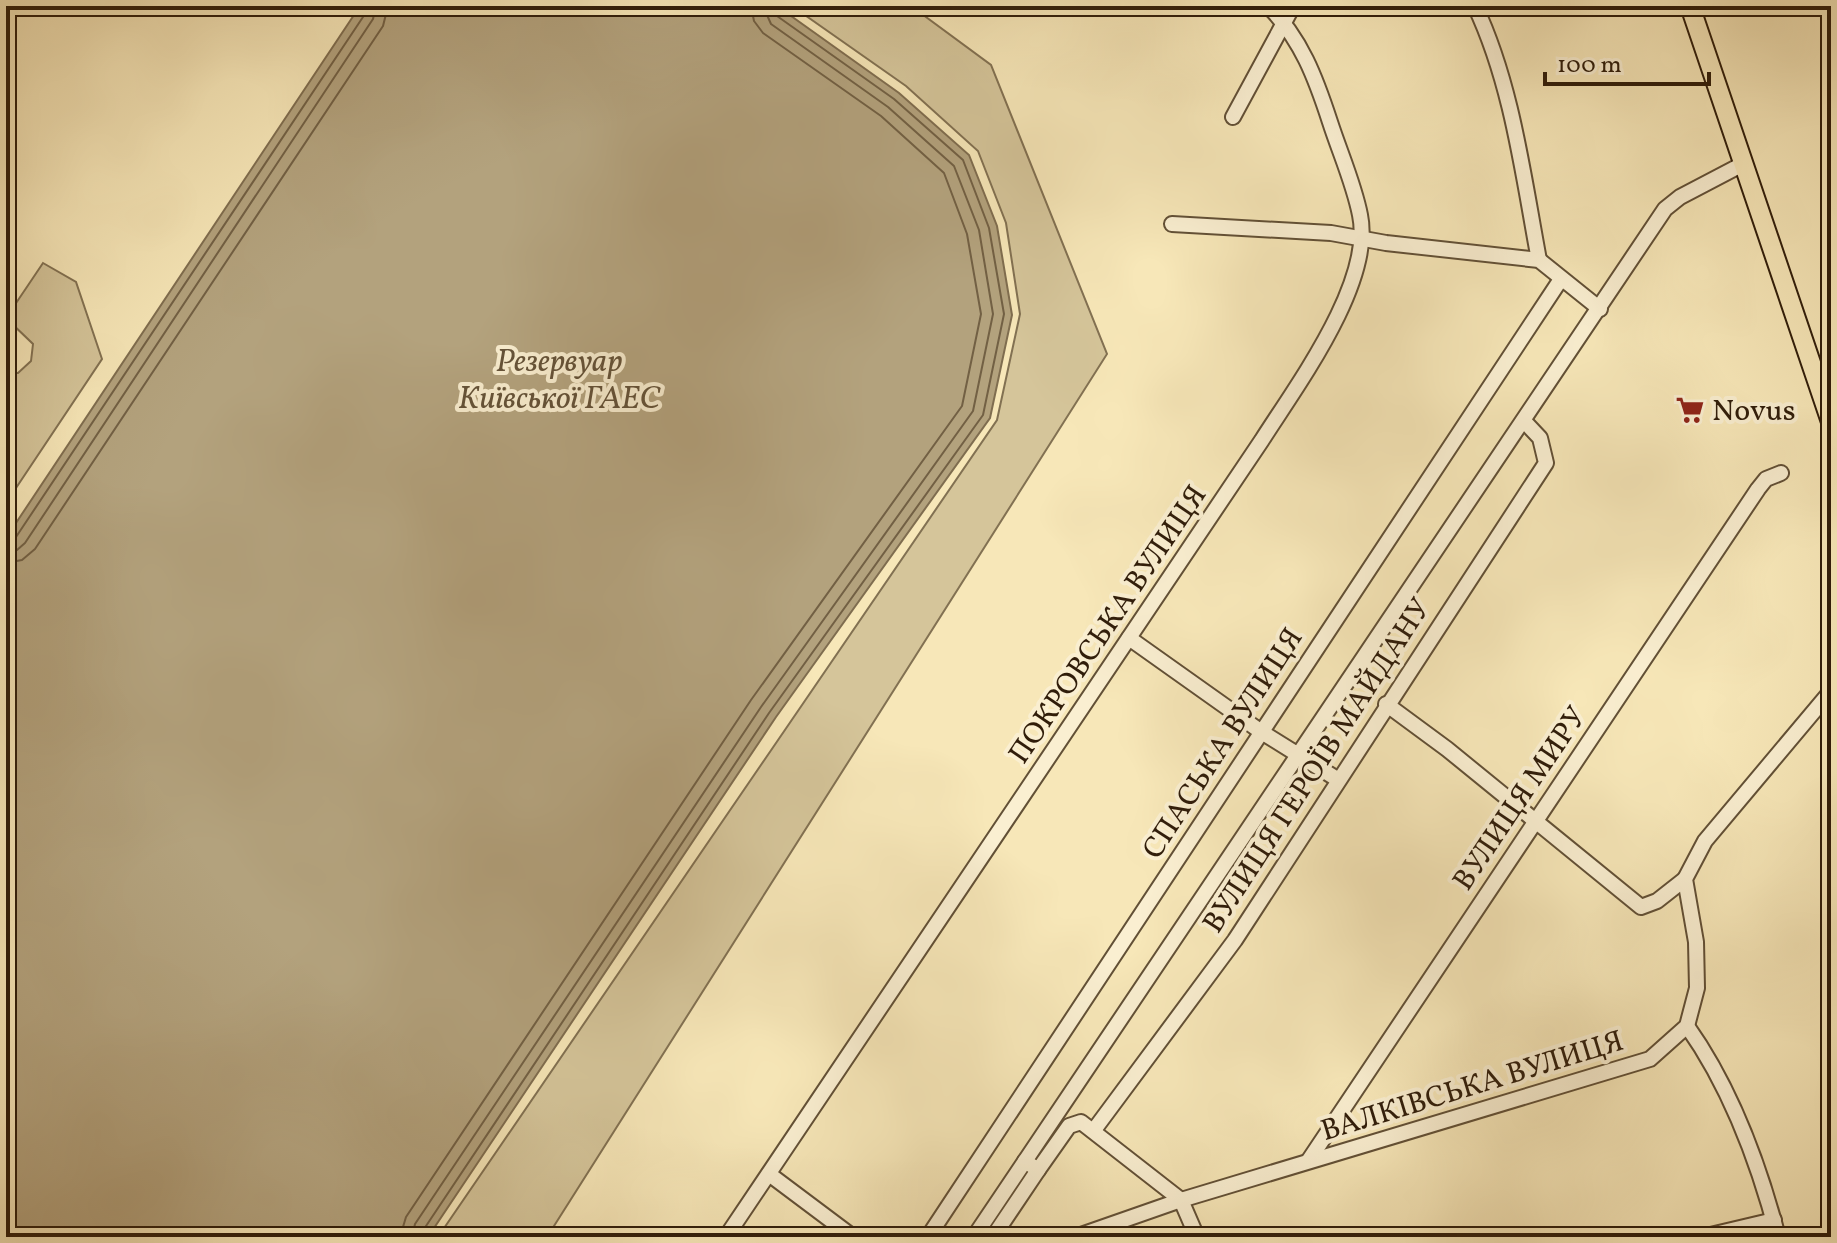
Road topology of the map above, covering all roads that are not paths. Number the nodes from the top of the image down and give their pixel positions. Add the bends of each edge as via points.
1 (1268, 6) edge
2 (1293, 6) edge
3 (1475, 6) edge
4 (1690, 6) edge
5 (1285, 22) junction
6 (1233, 117) dead end
7 (1743, 164) junction
8 (1172, 224) dead end
9 (1361, 237) junction
10 (1539, 260) junction
11 (1561, 279) junction
12 (1600, 309) junction
13 (1524, 421) junction
14 (1831, 422) edge
15 (1781, 473) dead end
16 (1129, 638) junction
17 (1831, 691) edge
18 (1386, 704) junction
19 (1260, 731) junction
20 (1300, 757) junction
21 (1337, 779) junction
22 (1535, 820) junction
23 (1685, 879) junction
24 (1687, 1026) junction
25 (1094, 1130) junction
26 (1309, 1160) junction
27 (1031, 1166) junction
28 (769, 1174) junction
29 (1181, 1200) junction
30 (1774, 1220) junction
31 (726, 1237) edge
32 (853, 1237) edge
33 (928, 1237) edge
34 (974, 1237) edge
35 (993, 1237) edge
36 (1075, 1237) edge
37 (1197, 1237) edge
38 (1702, 1237) edge
39 (1778, 1237) edge

1 - 5 street, ПОКРОВСЬКА ВУЛИЦЯ
2 - 5 street
3 - 10 street via 1490,37
4 - 7 main road
5 - 6 street
5 - 9 street, ПОКРОВСЬКА ВУЛИЦЯ via 1312,68 1361,216
7 - 12 street via 1665,209
7 - 14 main road
8 - 9 street
9 - 10 street
9 - 16 street, ПОКРОВСЬКА ВУЛИЦЯ via 1355,272 1310,364
10 - 11 street
11 - 12 street
11 - 19 street, СПАСЬКА ВУЛИЦЯ
12 - 13 street
13 - 18 street, ВУЛИЦЯ ГЕРОЇВ МАЙДАНУ via 1540,438 1546,463
13 - 20 street
15 - 22 street, ВУЛИЦЯ МИРУ via 1758,489
16 - 19 street
16 - 28 street, ПОКРОВСЬКА ВУЛИЦЯ
17 - 23 street via 1705,841
18 - 21 street, ВУЛИЦЯ ГЕРОЇВ МАЙДАНУ
18 - 22 street
19 - 20 street
19 - 33 street, СПАСЬКА ВУЛИЦЯ
20 - 21 street
20 - 27 street
21 - 25 street, ВУЛИЦЯ ГЕРОЇВ МАЙДАНУ via 1235,940
22 - 23 street via 1641,907
22 - 26 street, ВУЛИЦЯ МИРУ
23 - 24 street via 1696,942 1697,988
24 - 26 street, ВАЛКІВСЬКА ВУЛИЦЯ via 1650,1059
24 - 30 street via 1726,1094
25 - 27 street via 1081,1122 1069,1126
25 - 29 street
26 - 29 street, ВАЛКІВСЬКА ВУЛИЦЯ
27 - 34 street
27 - 35 street
28 - 31 street, ПОКРОВСЬКА ВУЛИЦЯ
28 - 32 street
29 - 36 street, ВАЛКІВСЬКА ВУЛИЦЯ
29 - 37 street
30 - 38 street
30 - 39 street

